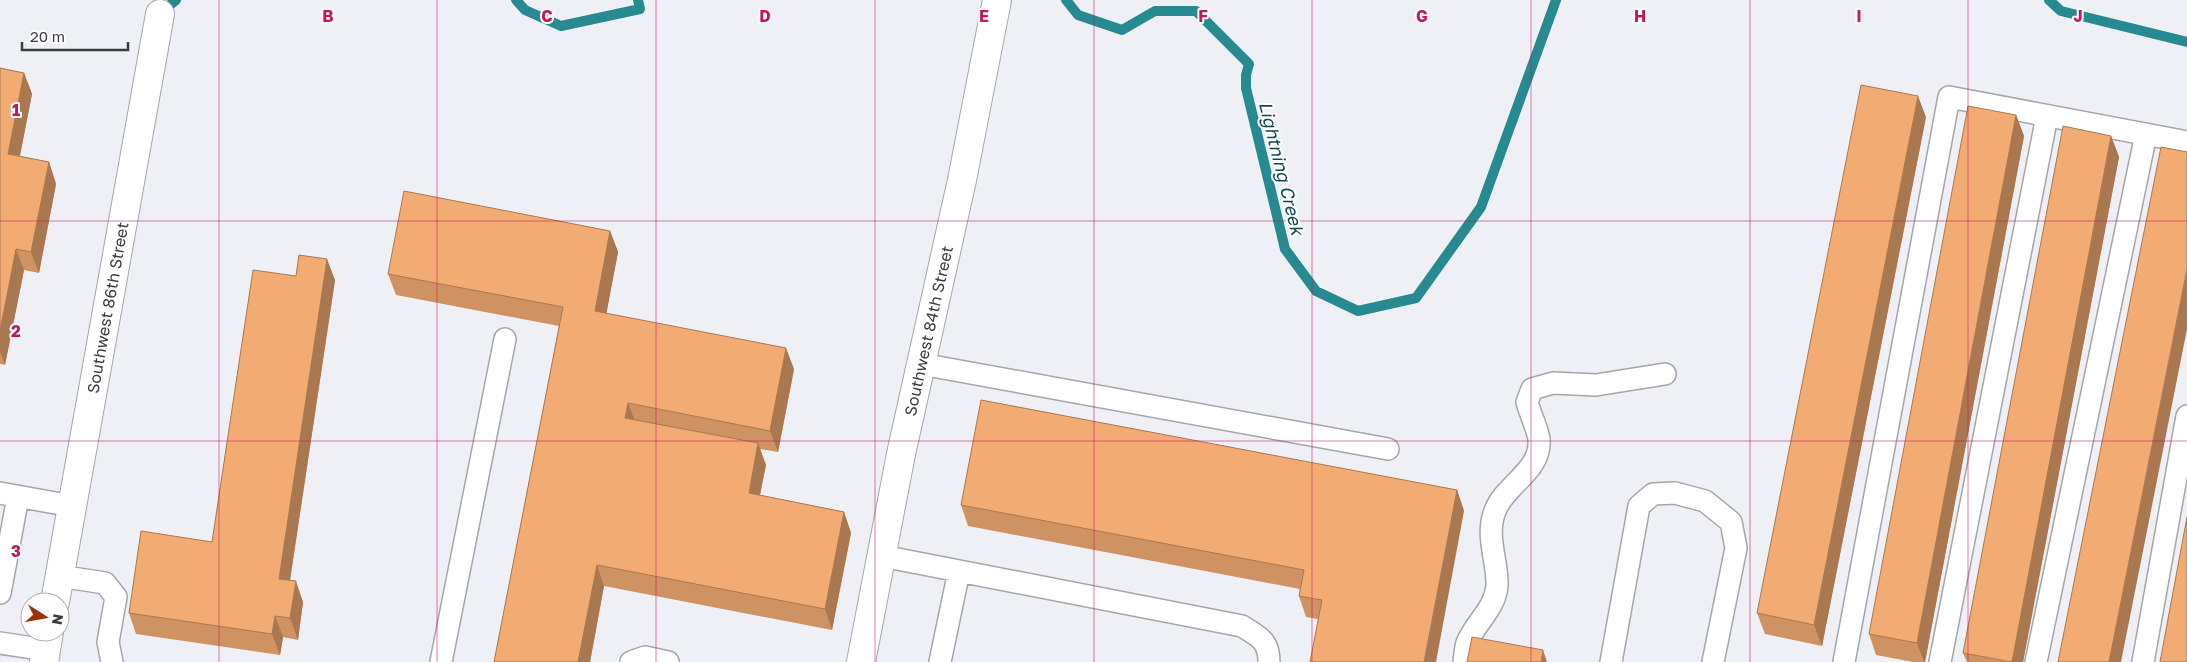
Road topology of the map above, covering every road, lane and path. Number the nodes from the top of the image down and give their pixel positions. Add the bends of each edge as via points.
1 (997, 0) edge
2 (160, 14) dead end
3 (2047, 116) junction
4 (2146, 134) junction
5 (2187, 142) edge
6 (505, 338) dead end
7 (921, 364) junction
8 (1665, 374) dead end
9 (2187, 416) edge
10 (1388, 449) dead end
11 (9, 495) edge
12 (72, 506) junction
13 (882, 556) junction
14 (959, 571) junction
15 (57, 589) edge
16 (0, 592) edge
17 (0, 643) edge
18 (47, 648) edge
19 (112, 662) edge
20 (441, 662) edge
21 (631, 662) edge
22 (668, 662) edge
23 (861, 662) edge
24 (943, 662) edge
25 (1269, 662) edge
26 (1464, 662) edge
27 (1612, 662) edge
28 (1713, 662) edge
29 (1844, 662) edge
30 (1940, 662) edge
31 (2036, 662) edge
32 (2143, 662) edge

1 - 7 street, Southwest 84th Street via 962,180
2 - 12 street, Southwest 86th Street
3 - 4 lane
3 - 29 lane via 1949,97
3 - 30 lane
4 - 5 lane
4 - 31 lane
6 - 20 lane
7 - 10 lane
7 - 13 street, Southwest 84th Street
8 - 26 lane via 1596,386 1553,383 1532,389 1527,402 1538,438 1538,454 1529,470 1507,490 1495,511 1490,533 1497,588 1492,605 1467,643
9 - 32 lane
11 - 12 lane
11 - 16 lane
12 - 15 street, Southwest 86th Street
13 - 14 lane
13 - 23 street, Southwest 84th Street
14 - 24 lane
14 - 25 lane via 1242,626 1259,637 1269,650
15 - 19 lane via 105,583 116,597 108,642
17 - 18 lane
21 - 22 lane via 645,657
27 - 28 lane via 1639,506 1653,494 1675,493 1705,501 1731,522 1736,548

